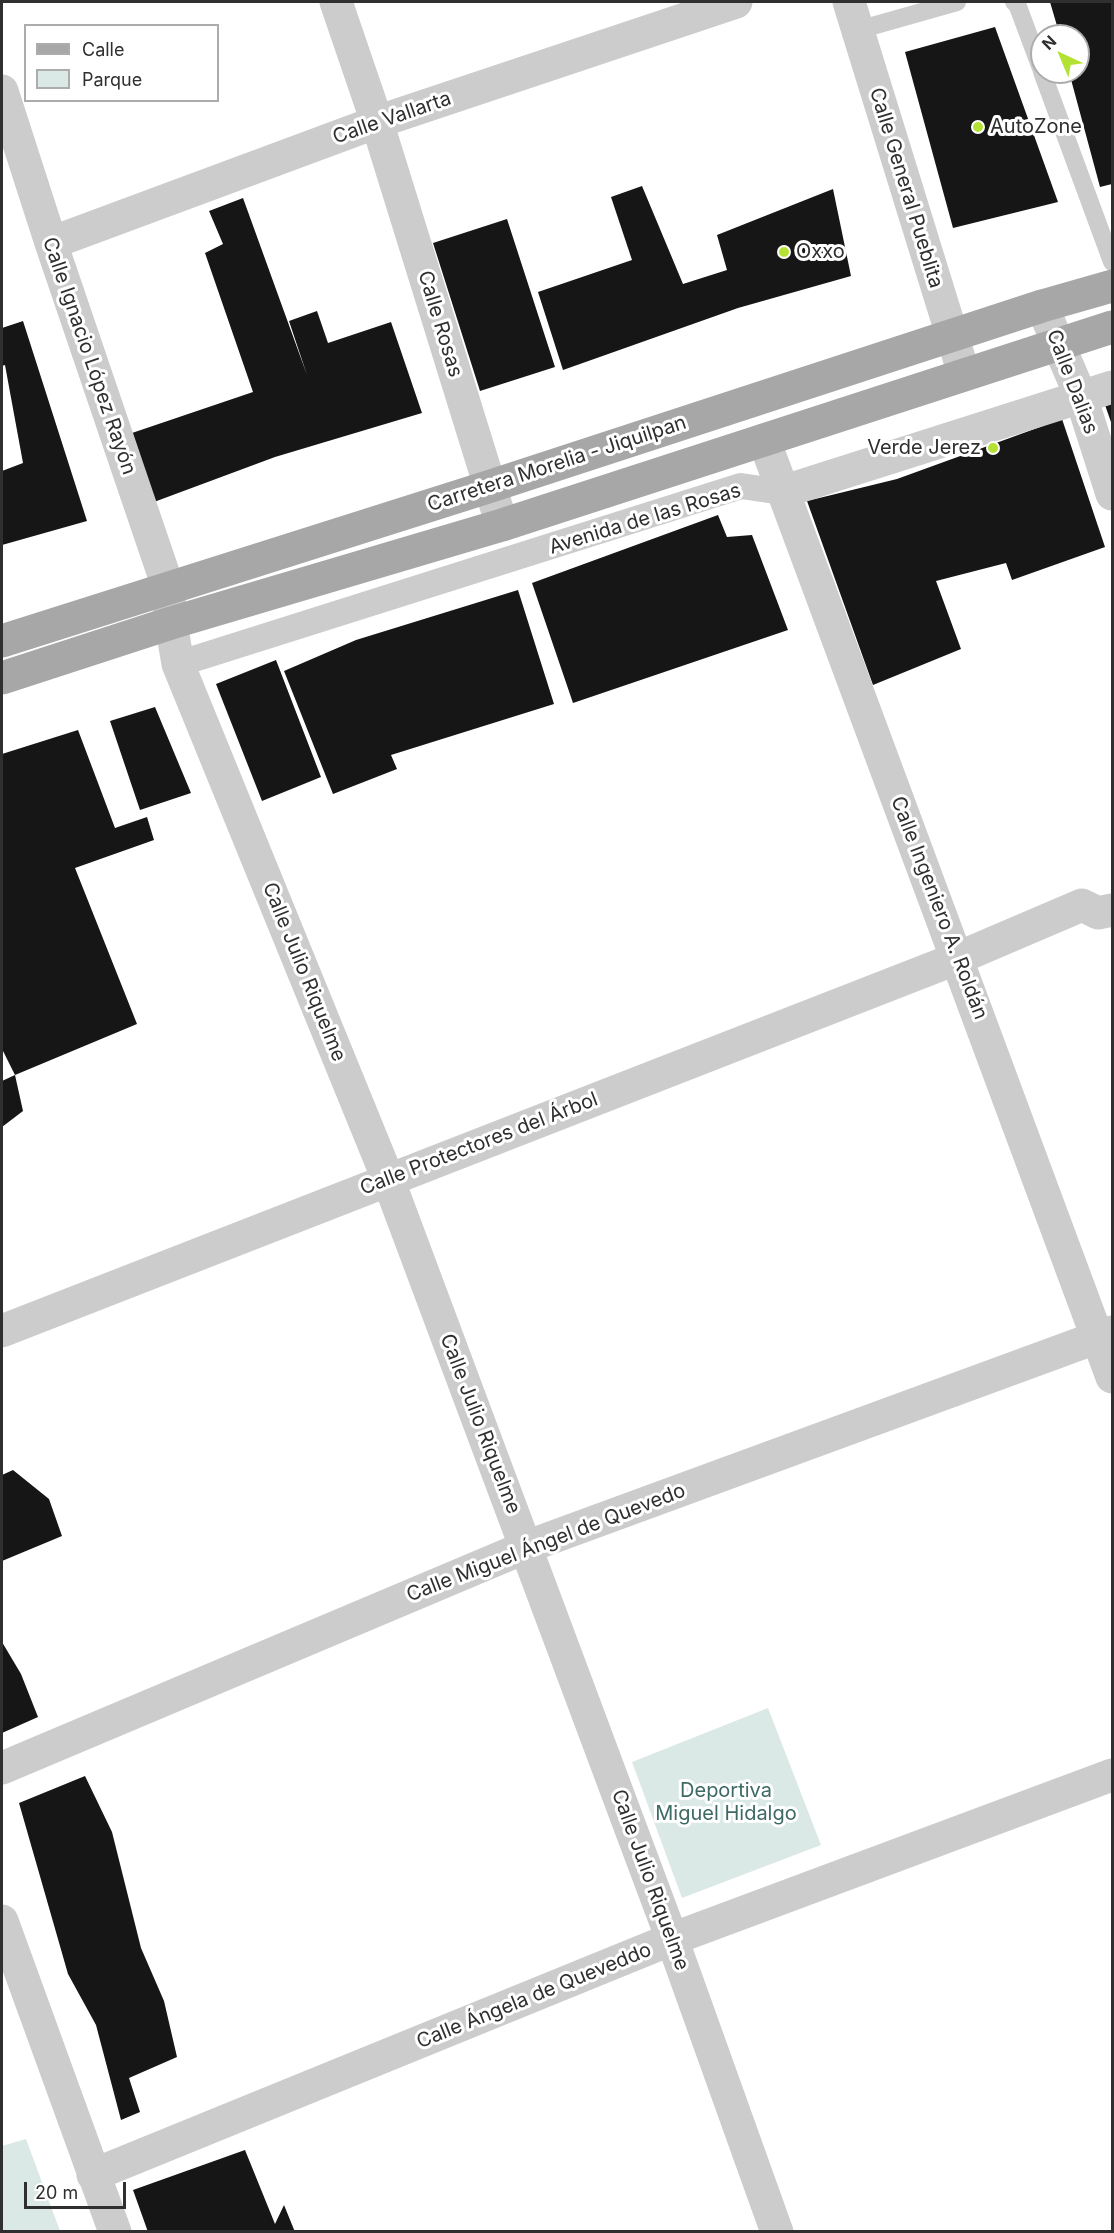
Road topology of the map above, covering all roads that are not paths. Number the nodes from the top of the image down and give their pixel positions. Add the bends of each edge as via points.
1 (336, 2) edge
2 (736, 2) edge
3 (957, 2) edge
4 (1014, 2) edge
5 (854, 16) edge
6 (1030, 39) edge
7 (1046, 84) edge
8 (2, 91) edge
9 (377, 122) junction
10 (51, 243) junction
11 (1113, 262) edge
12 (1113, 286) edge
13 (1042, 306) junction
14 (1113, 327) edge
15 (951, 336) junction
16 (1058, 345) junction
17 (964, 374) junction
18 (1113, 387) edge
19 (1081, 397) junction
20 (764, 440) junction
21 (491, 486) junction
22 (782, 492) junction
23 (1113, 494) edge
24 (502, 525) junction
25 (168, 587) junction
26 (171, 623) junction
27 (2, 641) edge
28 (178, 664) junction
29 (2, 678) edge
30 (1113, 910) edge
31 (958, 958) junction
32 (388, 1179) junction
33 (2, 1331) edge
34 (1105, 1334) edge
35 (1113, 1377) edge
36 (526, 1547) junction
37 (2, 1768) edge
38 (1113, 1775) edge
39 (2, 1921) edge
40 (672, 1939) junction
41 (93, 2175) junction
42 (115, 2232) edge
43 (777, 2232) edge

1 - 9 street, Calle Rosas
2 - 9 street, Calle Vallarta
3 - 5 lane
4 - 6 lane
5 - 15 street, Calle General Pueblita
7 - 11 lane
8 - 10 street, Calle Ignacio López Rayón
9 - 10 street, Calle Vallarta
9 - 21 street, Calle Rosas
10 - 25 street, Calle Ignacio López Rayón
12 - 13 main road, Carretera Morelia - Jiquilpan
13 - 15 main road, Carretera Morelia - Jiquilpan
13 - 16 street, Calle Dalias
14 - 16 main road, Carretera Morelia - Jiquilpan
15 - 17 street, Calle General Pueblita
15 - 21 main road, Carretera Morelia - Jiquilpan
16 - 17 main road, Carretera Morelia - Jiquilpan
16 - 19 street, Calle Dalias
17 - 20 main road, Carretera Morelia - Jiquilpan
18 - 19 street, Avenida de las Rosas
19 - 22 street, Avenida de las Rosas
19 - 23 street, Calle Dalias
20 - 22 street, Calle Ingeniero A. Roldán
20 - 24 main road, Carretera Morelia - Jiquilpan
21 - 24 street, Calle Rosas
21 - 25 main road, Carretera Morelia - Jiquilpan
22 - 28 street, Avenida de las Rosas via 741,486
22 - 31 street, Calle Ingeniero A. Roldán
24 - 26 main road, Carretera Morelia - Jiquilpan
25 - 26 street, Calle Ignacio López Rayón
25 - 27 main road, Carretera Morelia - Jiquilpan
26 - 28 street, Calle Julio Riquelme
26 - 29 main road, Carretera Morelia - Jiquilpan
28 - 32 street, Calle Julio Riquelme
30 - 31 street, Calle Protectores del Árbol via 1098,913 1082,905
31 - 32 street, Calle Protectores del Árbol
31 - 34 street, Calle Ingeniero A. Roldán
32 - 33 street, Calle Protectores del Árbol
32 - 36 street, Calle Julio Riquelme
34 - 35 street, Calle Ingeniero A. Roldán
34 - 36 street, Calle Miguel Ángel de Quevedo
36 - 37 street, Calle Miguel Ángel de Quevedo
36 - 40 street, Calle Julio Riquelme
38 - 40 street, Calle Ángela de Queveddo
39 - 41 street
40 - 41 street, Calle Ángela de Queveddo
40 - 43 street, Calle Julio Riquelme
41 - 42 street

